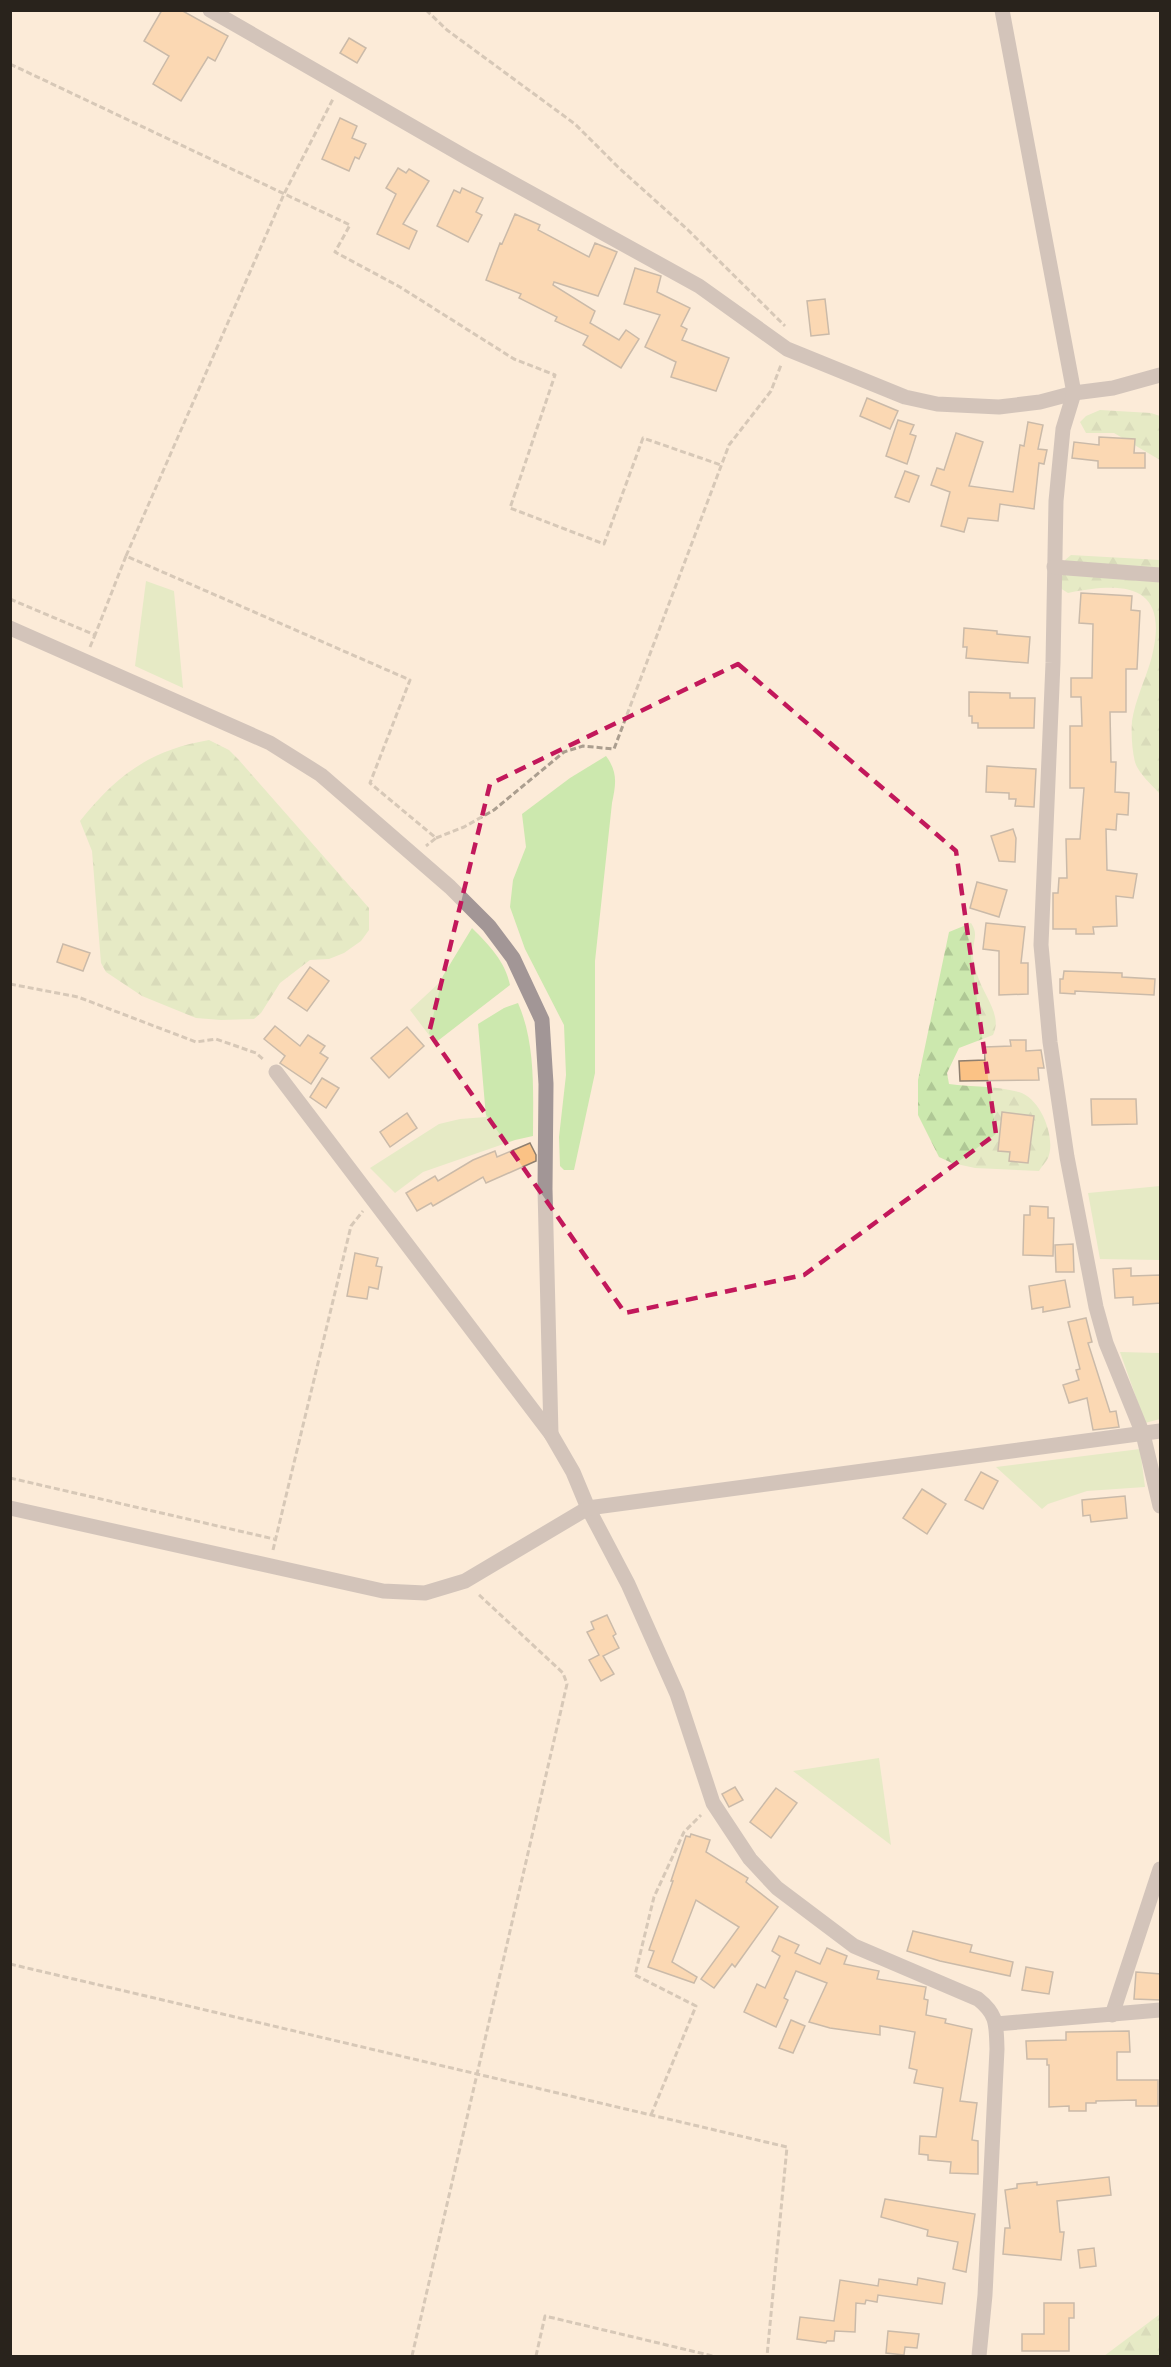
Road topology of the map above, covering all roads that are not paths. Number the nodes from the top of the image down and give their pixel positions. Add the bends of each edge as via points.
1 (210, 10) edge
2 (1002, 10) edge
3 (1161, 375) edge
4 (1074, 393) junction
5 (1054, 567) junction
6 (1161, 575) edge
7 (10, 628) edge
8 (276, 1072) road end
9 (1161, 1431) edge
10 (551, 1434) junction
11 (1143, 1434) junction
12 (1161, 1506) edge
13 (588, 1508) junction
14 (10, 1509) edge
15 (1161, 1869) edge
16 (1161, 2010) edge
17 (1112, 2015) junction
18 (996, 2024) junction
19 (979, 2356) edge

1 - 4 street via 699,286 787,349 905,397 937,404 999,407
2 - 4 street
3 - 4 street via 1113,388
4 - 5 street via 1063,429
5 - 6 street
5 - 11 street via 1043,982 1067,1157 1096,1307 1106,1343
7 - 10 street via 270,743 321,775 450,887 513,958 542,1020
8 - 10 street
9 - 11 street
10 - 13 street
11 - 12 street
11 - 13 street
13 - 14 street via 465,1581 426,1593 383,1591
13 - 18 street via 628,1584 676,1694 713,1803 750,1859 777,1888 854,1946 978,1999 990,2009
15 - 17 street
16 - 17 street
17 - 18 street
18 - 19 street via 986,2283

